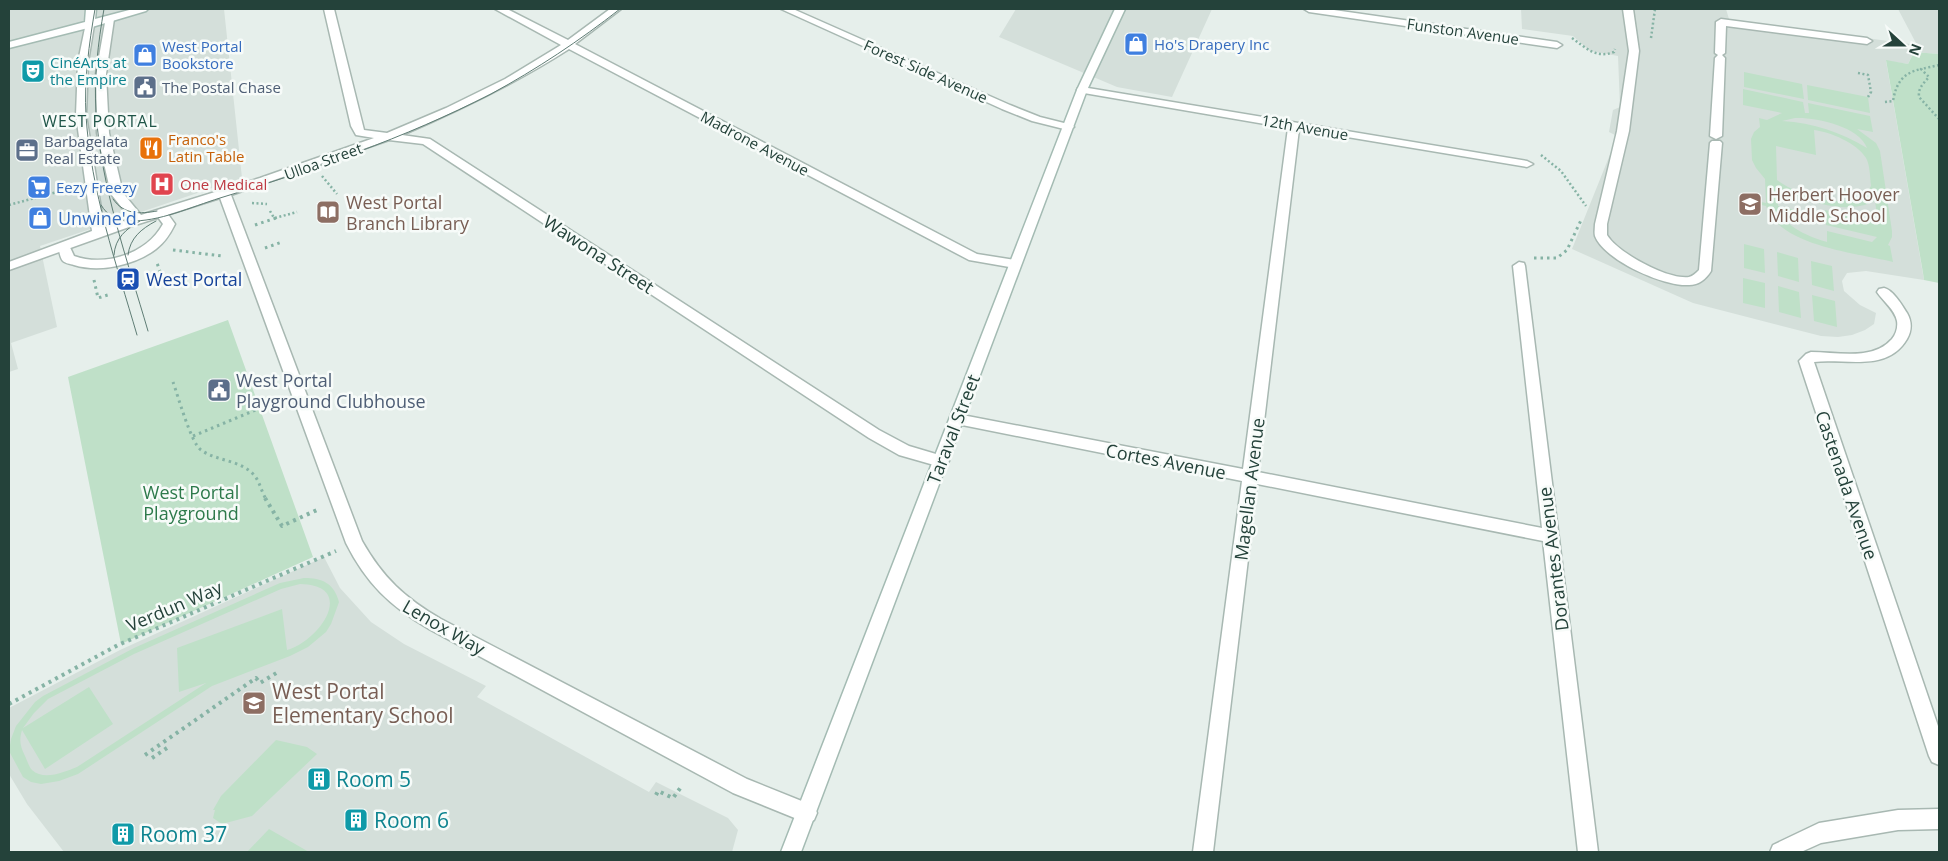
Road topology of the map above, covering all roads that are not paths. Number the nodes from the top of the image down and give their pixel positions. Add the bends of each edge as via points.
1 (91, 9) edge
2 (143, 9) edge
3 (329, 9) edge
4 (500, 9) edge
5 (616, 9) edge
6 (786, 9) edge
7 (1120, 9) edge
8 (1309, 9) edge
9 (1628, 9) edge
10 (109, 14) edge
11 (89, 25) junction
12 (1867, 41) dead end
13 (568, 44) junction
14 (1557, 44) dead end
15 (9, 45) edge
16 (1082, 90) junction
17 (1294, 125) junction
18 (1068, 127) junction
19 (390, 136) junction
20 (1527, 164) dead end
21 (225, 194) junction
22 (160, 213) junction
23 (138, 220) junction
24 (99, 233) junction
25 (64, 246) junction
26 (1015, 264) junction
27 (9, 266) edge
28 (1519, 266) dead end
29 (1884, 292) dead end
30 (957, 419) junction
31 (941, 461) junction
32 (1250, 477) junction
33 (1551, 536) junction
34 (1939, 756) edge
35 (807, 812) junction
36 (1939, 819) edge
37 (791, 852) edge
38 (1203, 852) edge
39 (1588, 852) edge
40 (1780, 852) edge

1 - 11 street
2 - 10 street
3 - 19 street, Wawona Street via 360,133
4 - 13 street, Madrone Avenue
5 - 13 street, Ulloa Street
6 - 18 street, Forest Side Avenue via 1006,107
7 - 16 street, Taraval Street
8 - 14 street, Funston Avenue
9 - 12 street via 1634,51 1624,132 1601,224 1601,236 1609,247 1644,268 1669,278 1691,281 1705,271 1716,139 1721,22
10 - 11 street
10 - 23 street via 101,74 103,133 117,194
11 - 15 street
11 - 24 street via 83,62 81,115
13 - 19 street, Ulloa Street via 472,99
13 - 26 street, Madrone Avenue via 974,257
16 - 17 street, 12th Avenue
16 - 18 street, Taraval Street
17 - 20 street, 12th Avenue
17 - 32 street, Magellan Avenue
18 - 26 street, Taraval Street
19 - 21 street, Ulloa Street
19 - 31 street, Wawona Street via 426,141 874,434 904,451
21 - 22 street, Ulloa Street
21 - 35 street, Lenox Way via 354,543 385,589 406,607 740,786
22 - 23 street, Ulloa Street
22 - 25 street via 169,224 164,235 147,249 128,258 96,265 76,263 68,259
23 - 24 street, Ulloa Street
24 - 25 street, Ulloa Street
25 - 27 street, Ulloa Street
26 - 30 street, Taraval Street
28 - 33 street, Dorantes Avenue
29 - 34 street, Castenada Avenue via 1904,320 1904,332 1896,344 1884,354 1859,358 1811,357 1806,361
30 - 31 street, Taraval Street
30 - 32 street, Cortes Avenue
31 - 35 street, Taraval Street
32 - 33 street, Cortes Avenue
32 - 38 street, Magellan Avenue
33 - 39 street, Dorantes Avenue
35 - 37 street, Taraval Street
36 - 40 street via 1898,820 1819,833

